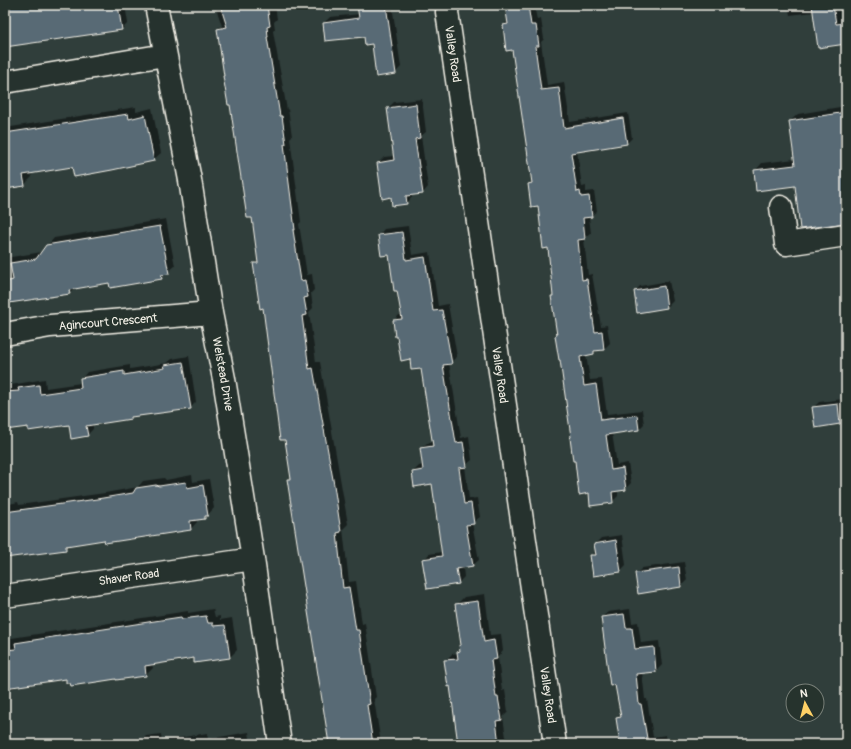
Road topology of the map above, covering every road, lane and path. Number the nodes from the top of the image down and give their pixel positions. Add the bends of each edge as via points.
1 (156, 5) edge
2 (448, 5) edge
3 (165, 54) junction
4 (5, 82) edge
5 (781, 207) dead end
6 (846, 235) edge
7 (211, 313) junction
8 (5, 334) edge
9 (253, 559) junction
10 (5, 596) edge
11 (280, 744) edge
12 (555, 744) edge

1 - 3 street, Welstead Drive
2 - 12 street, Valley Road via 448,20
3 - 4 street
3 - 7 street, Welstead Drive via 190,180
5 - 6 street via 786,244
7 - 8 street, Agincourt Crescent via 50,326
7 - 9 street, Welstead Drive
9 - 10 street, Shaver Road
9 - 11 street, Welstead Drive

